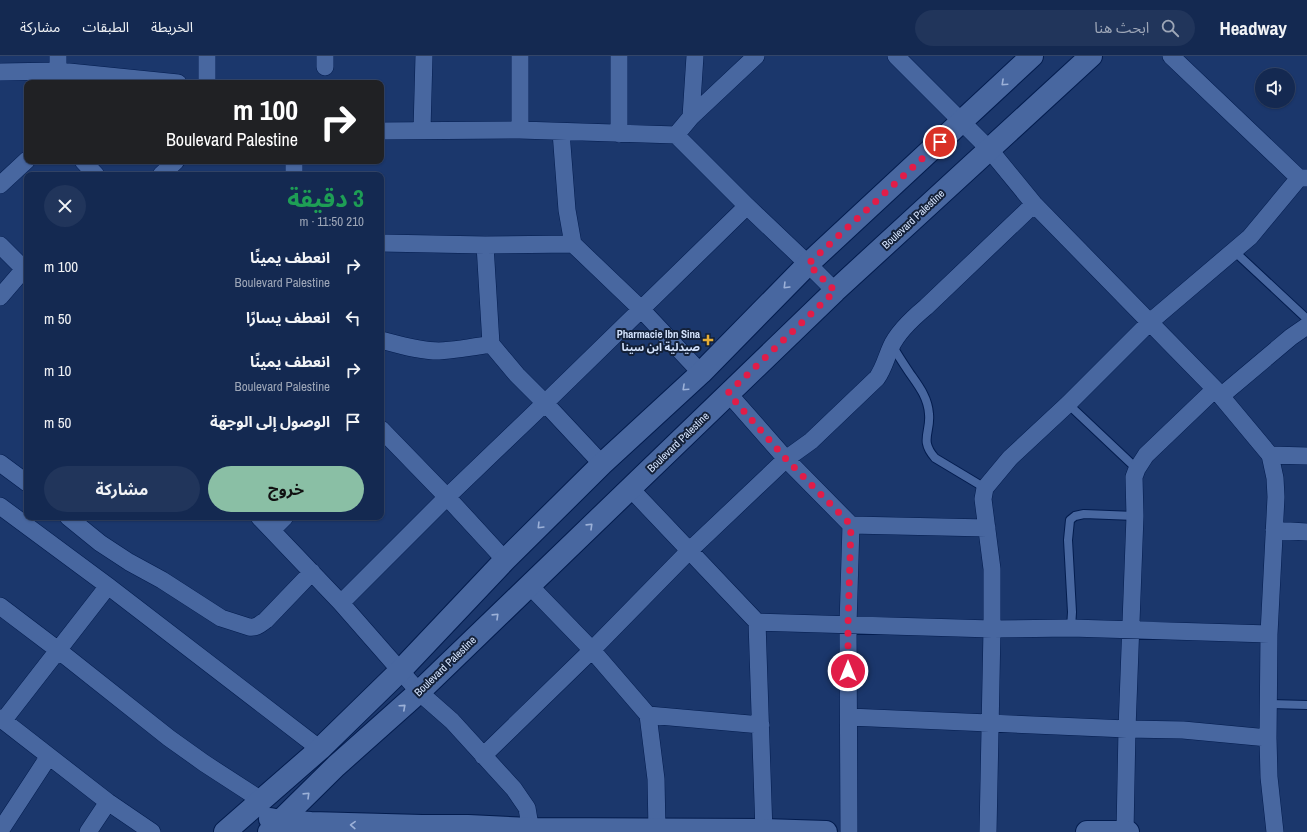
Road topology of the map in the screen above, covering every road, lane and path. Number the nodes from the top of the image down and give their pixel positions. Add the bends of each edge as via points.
1 (207, 56) edge
2 (424, 56) edge
3 (520, 56) edge
4 (619, 56) edge
5 (695, 56) edge
6 (756, 56) edge
7 (896, 56) edge
8 (1032, 56) edge
9 (1091, 56) edge
10 (1172, 56) edge
11 (58, 70) edge
12 (0, 72) edge
13 (150, 80) edge
14 (207, 80) edge
15 (691, 116) junction
16 (962, 122) junction
17 (422, 130) junction
18 (520, 130) junction
19 (384, 131) edge
20 (561, 132) junction
21 (619, 134) junction
22 (676, 135) junction
23 (989, 148) junction
24 (24, 163) edge
25 (86, 164) edge
26 (173, 164) edge
27 (93, 172) edge
28 (164, 172) edge
29 (1303, 178) edge
30 (0, 185) edge
31 (1034, 204) junction
32 (747, 206) junction
33 (384, 243) edge
34 (573, 244) junction
35 (0, 245) edge
36 (485, 245) junction
37 (1234, 251) junction
38 (808, 264) junction
39 (24, 268) edge
40 (24, 272) edge
41 (835, 291) junction
42 (0, 297) edge
43 (641, 310) junction
44 (1307, 319) edge
45 (1150, 322) junction
46 (1307, 326) edge
47 (384, 341) edge
48 (491, 344) junction
49 (892, 346) junction
50 (701, 373) junction
51 (1218, 392) junction
52 (728, 393) junction
53 (545, 403) junction
54 (1068, 404) junction
55 (384, 432) edge
56 (1270, 456) junction
57 (1307, 456) edge
58 (786, 459) junction
59 (0, 463) edge
60 (602, 464) junction
61 (1137, 469) junction
62 (24, 481) edge
63 (630, 488) junction
64 (985, 488) junction
65 (447, 497) junction
66 (0, 506) edge
67 (1135, 516) junction
68 (72, 520) edge
69 (262, 520) edge
70 (282, 520) edge
71 (851, 525) junction
72 (987, 528) junction
73 (272, 530) junction
74 (1274, 530) junction
75 (1307, 532) edge
76 (689, 551) junction
77 (505, 560) junction
78 (312, 572) junction
79 (529, 585) junction
80 (108, 586) junction
81 (341, 603) junction
82 (0, 606) edge
83 (757, 622) junction
84 (848, 625) junction
85 (1071, 628) junction
86 (992, 629) junction
87 (1130, 630) junction
88 (1269, 634) junction
89 (58, 650) junction
90 (592, 650) junction
91 (400, 671) junction
92 (419, 692) junction
93 (1269, 704) junction
94 (1307, 706) edge
95 (648, 715) junction
96 (849, 717) junction
97 (2, 719) edge
98 (989, 722) junction
99 (761, 725) junction
100 (1127, 729) junction
101 (1268, 738) junction
102 (320, 749) junction
103 (49, 756) junction
104 (483, 756) junction
105 (108, 802) junction
106 (239, 822) edge
107 (275, 826) edge
108 (531, 830) edge
109 (658, 830) junction
110 (0, 831) edge
111 (764, 831) edge
112 (88, 832) edge
113 (152, 832) edge
114 (826, 832) edge
115 (848, 832) edge
116 (988, 832) edge
117 (1088, 832) edge
118 (1125, 832) edge
119 (1128, 832) edge
120 (1275, 832) edge

1 - 14 street
2 - 17 street
3 - 18 street
4 - 21 street
5 - 15 street
6 - 15 street
7 - 16 street
8 -> 16 street
9 - 23 street, Boulevard Palestine
10 - 29 street
11 - 12 street
11 - 13 street
15 - 22 street
16 - 23 street
16 - 38 street
17 - 18 street
17 - 19 street
18 - 20 street
20 - 21 street
20 - 34 street via 567,210
21 - 22 street
22 - 32 street
23 - 31 street
23 - 41 street, Boulevard Palestine
24 - 30 street
25 - 27 street
26 - 28 street
29 - 37 street via 1250,237
31 - 45 street
31 - 49 street via 912,318
32 - 38 street
32 - 43 street
33 - 36 street
34 - 36 street
34 - 43 street
35 - 39 street
36 - 48 street
37 - 44 lane
37 - 45 street
38 - 41 street
38 -> 50 street
40 - 42 street
41 - 52 street, Boulevard Palestine
43 - 50 street
43 - 53 street
45 - 51 street
45 - 54 street
46 - 51 street
47 - 48 street via 406,347 439,351
48 - 53 street
49 - 58 street via 877,378 811,441
49 - 64 lane via 926,399 930,417 927,446 929,451 935,458
50 -> 60 street
51 - 56 street
51 - 61 street via 1146,455
52 - 58 street
52 - 63 street, Boulevard Palestine
53 - 60 street
53 - 65 street
54 - 61 lane
54 - 64 street via 1010,458
55 - 65 street
56 - 57 street
56 - 74 street via 1275,478
58 - 71 street
58 - 76 street
59 - 62 street
60 -> 77 street
61 - 67 street via 1134,477
63 - 76 street
79 -> 63 street, Boulevard Palestine
64 - 72 street
65 - 77 street
65 - 81 street
66 - 80 street
67 - 85 lane via 1084,514 1070,520 1068,540
67 - 87 street
68 - 78 street via 100,543 221,618 249,627 259,626 266,620
69 - 73 street
70 - 73 street
71 - 72 street
71 - 84 street
72 - 86 street via 992,570
73 - 78 street
74 - 75 street
74 - 88 street
76 - 83 street
76 - 90 street
77 - 91 street
78 - 81 street
79 - 90 street
92 -> 79 street, Boulevard Palestine
80 - 89 street
80 - 102 street
81 - 91 street
82 - 89 street
83 - 84 street
83 - 99 street
84 - 86 street
84 - 96 street
85 - 86 street
85 - 87 street
86 - 98 street
87 - 88 street
87 - 100 street
88 - 93 street
89 - 97 street
89 - 106 street via 204,763
90 - 95 street
90 - 104 street
91 - 92 street
91 - 102 street
92 - 104 street via 452,722
107 -> 92 street, Boulevard Palestine via 336,766
93 - 94 lane
93 - 101 street
95 - 99 street
95 - 109 street via 656,779
96 - 98 street
96 - 115 street
97 - 103 street
98 - 100 street
98 - 116 street
99 - 111 street
100 - 101 street via 1183,730
100 - 118 street
101 - 120 street
102 - 106 street
103 - 105 street
103 - 110 street
104 - 108 street via 521,798 527,808
105 - 112 street
105 - 113 street
106 - 107 street
108 -> 107 street via 468,826
108 - 109 street
109 - 111 street
111 - 114 street
117 - 118 street
118 - 119 street

